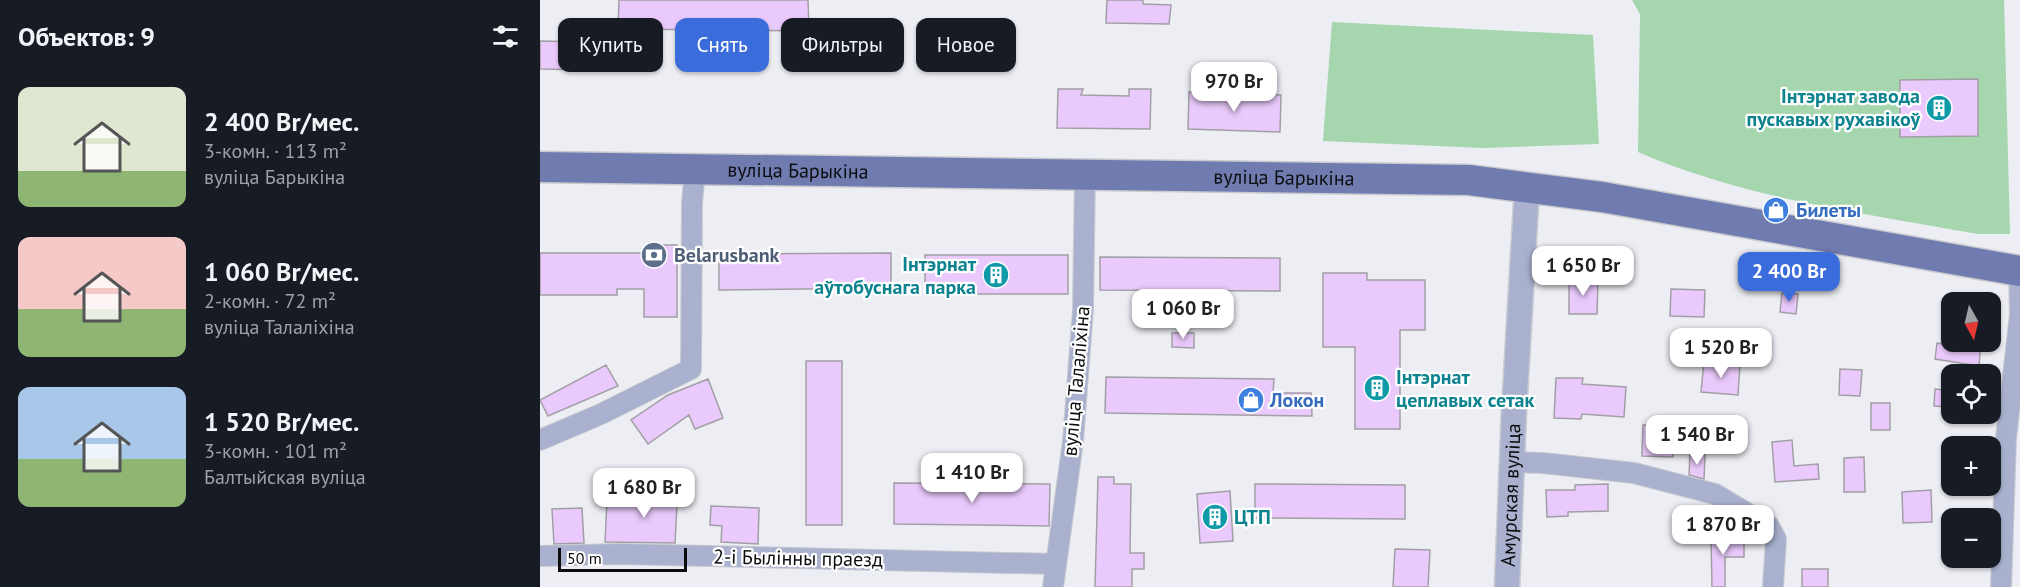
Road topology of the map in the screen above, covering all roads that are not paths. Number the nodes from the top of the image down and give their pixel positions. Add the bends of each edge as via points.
1 (540, 167) edge
2 (696, 170) junction
3 (1084, 174) junction
4 (1527, 187) junction
5 (2019, 271) edge
6 (540, 440) edge
7 (1512, 462) junction
8 (540, 556) edge
9 (1056, 564) junction
10 (1053, 587) edge
11 (1508, 587) edge
12 (1773, 587) edge
13 (2001, 587) edge

1 - 2 main road, вуліца Барыкіна
2 - 3 main road, вуліца Барыкіна
2 - 6 street via 691,369
3 - 4 main road, вуліца Барыкіна via 1469,180
3 - 9 street, вуліца Талаліхіна via 1083,309 1073,441
4 - 5 main road, вуліца Барыкіна via 1680,210
4 - 7 street, Амурская вуліца
5 - 13 street via 2020,314 2007,438
7 - 11 street, Амурская вуліца
7 - 12 street via 1634,474 1715,494 1769,526 1776,539
8 - 9 street, 2-і Былінны праезд via 620,554
9 - 10 street, вуліца Талаліхіна

